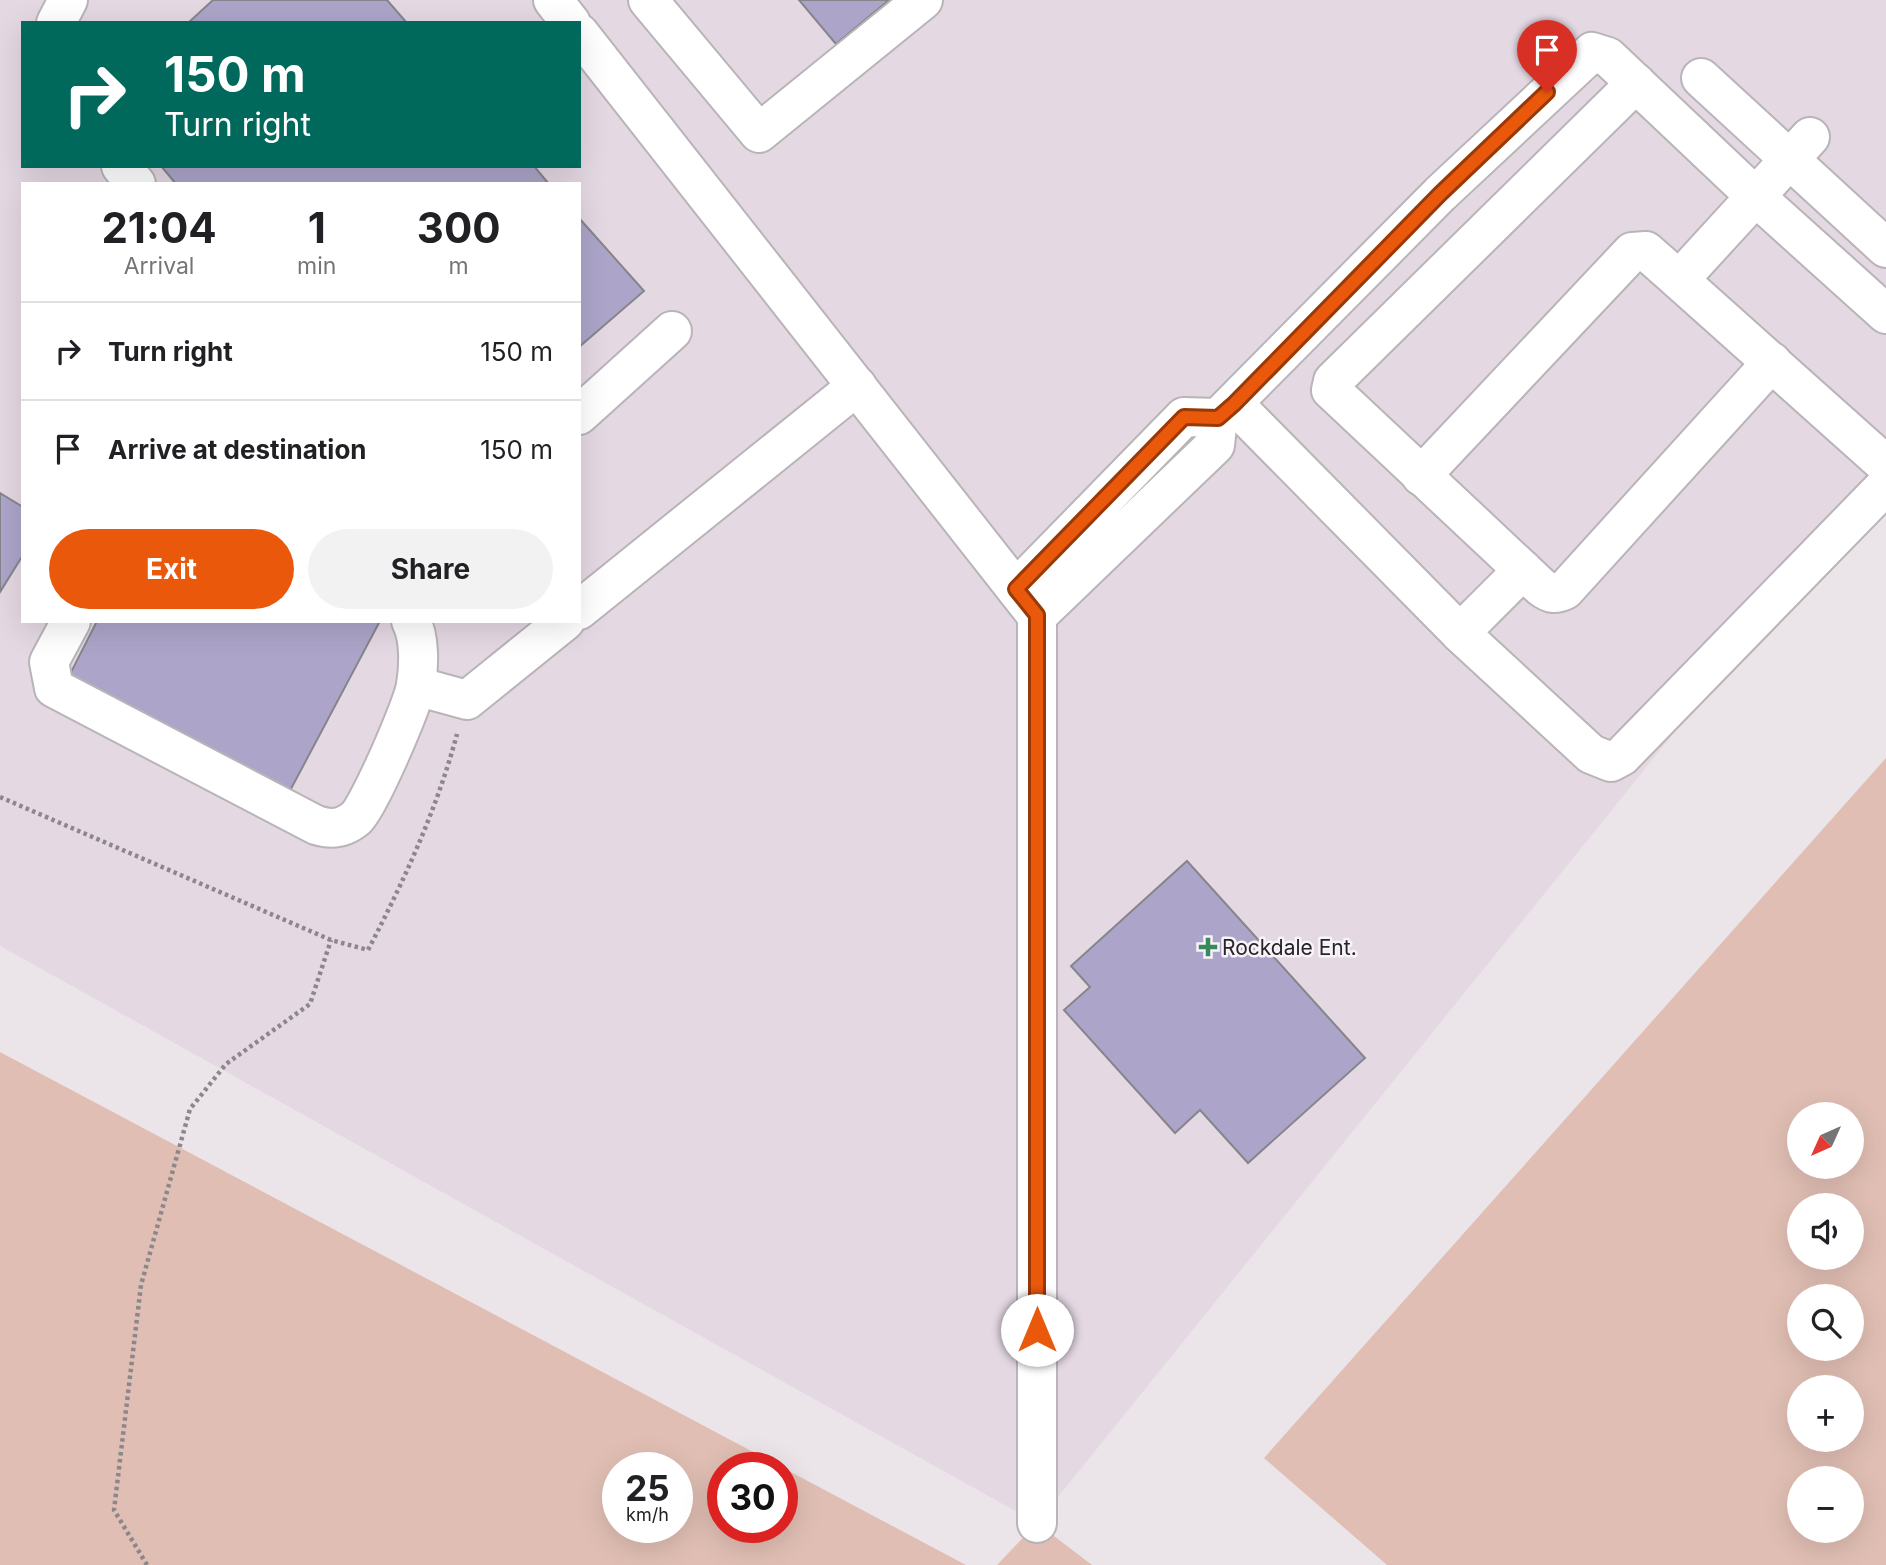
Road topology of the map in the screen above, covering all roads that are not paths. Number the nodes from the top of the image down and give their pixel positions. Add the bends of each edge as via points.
1 (68, 0) edge
2 (553, 0) edge
3 (648, 0) edge
4 (923, 0) edge
5 (57, 21) edge
6 (569, 21) edge
7 (581, 36) edge
8 (1701, 78) dead end
9 (1636, 83) junction
10 (1799, 149) junction
11 (123, 168) edge
12 (134, 182) edge
13 (1440, 194) junction
14 (1755, 196) junction
15 (1482, 235) junction
16 (1881, 244) edge
17 (1843, 275) junction
18 (1679, 280) junction
19 (1886, 314) edge
20 (672, 331) dead end
21 (1772, 362) junction
22 (857, 386) junction
23 (1226, 411) junction
24 (581, 413) edge
25 (1886, 465) edge
26 (1421, 477) junction
27 (1886, 485) edge
28 (1523, 570) junction
29 (1027, 602) junction
30 (581, 608) edge
31 (70, 623) edge
32 (412, 623) edge
33 (563, 623) edge
34 (1460, 633) junction
35 (416, 686) junction
36 (1037, 1523) dead end

1 - 5 street
2 - 6 street
3 - 4 street via 759,133
7 - 22 street
8 - 10 street
9 - 13 street via 1608,57 1592,52
9 - 14 street
9 - 15 street
10 - 14 street
10 - 16 street
11 - 12 street
13 - 15 street
13 - 23 street
14 - 17 street
14 - 18 street
15 - 26 street via 1331,385 1333,393
16 - 17 street
17 - 19 street
18 - 21 street
18 - 26 street via 1646,251 1632,253
20 - 24 street
21 - 25 street
21 - 28 street via 1565,590 1549,593
22 - 29 street
22 - 30 street
23 - 29 street via 1184,417
23 - 34 street
26 - 28 street
27 - 34 street via 1622,756 1611,762 1591,754
28 - 34 street
29 - 36 street
31 - 35 street via 49,662 54,688 327,828 335,829 356,817 372,794
32 - 35 street via 417,633
33 - 35 street via 467,700

